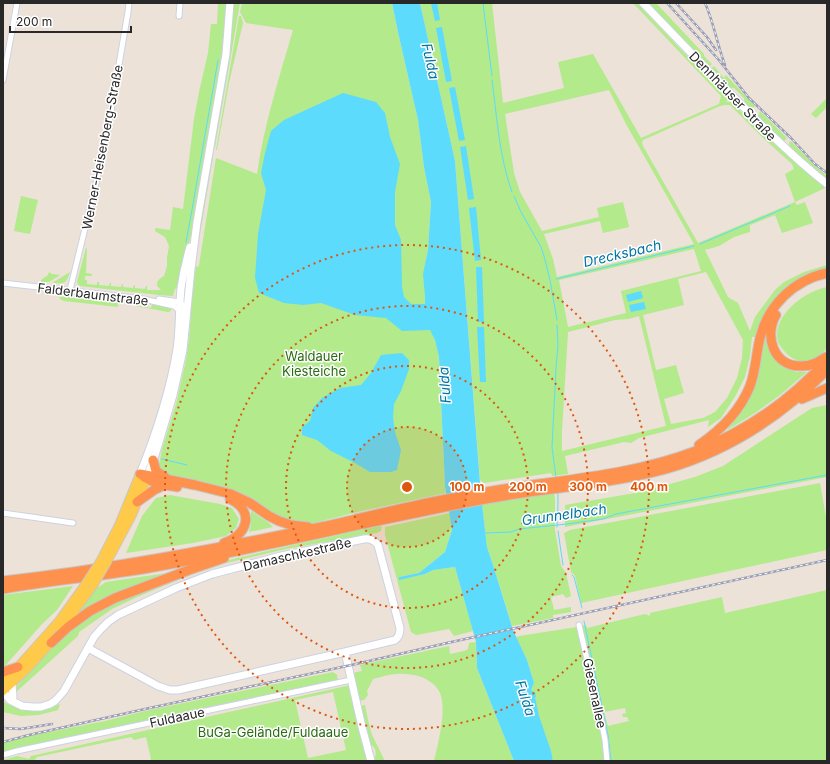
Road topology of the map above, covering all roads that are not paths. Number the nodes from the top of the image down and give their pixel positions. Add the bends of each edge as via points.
1 (17, 3) edge
2 (129, 3) edge
3 (180, 3) edge
4 (230, 3) edge
5 (643, 3) edge
6 (179, 16) dead end
7 (3, 80) edge
8 (827, 184) edge
9 (197, 222) junction
10 (827, 273) edge
11 (827, 279) edge
12 (3, 283) edge
13 (70, 290) junction
14 (143, 299) junction
15 (180, 302) junction
16 (180, 311) junction
17 (186, 318) junction
18 (827, 356) edge
19 (827, 360) edge
20 (827, 370) edge
21 (827, 388) edge
22 (786, 407) junction
23 (682, 456) junction
24 (153, 460) junction
25 (145, 476) junction
26 (578, 482) junction
27 (167, 483) junction
28 (137, 502) junction
29 (3, 513) edge
30 (372, 519) junction
31 (73, 523) dead end
32 (322, 527) junction
33 (256, 547) junction
34 (191, 553) junction
35 (104, 561) junction
36 (3, 581) edge
37 (90, 585) junction
38 (3, 588) edge
39 (579, 625) dead end
40 (51, 643) junction
41 (88, 648) junction
42 (345, 652) junction
43 (18, 667) junction
44 (3, 672) edge
45 (351, 680) junction
46 (3, 681) edge
47 (12, 684) junction
48 (3, 690) edge
49 (9, 698) edge
50 (3, 755) edge
51 (371, 761) edge
52 (607, 761) edge

1 - 7 street
2 - 13 street, Werner-Heisenberg-Straße via 105,146
3 - 6 street
4 - 9 street via 226,54
5 - 8 street, Dennhäuser Straße via 751,115
9 - 15 street via 184,272
9 - 17 street
10 - 23 highway via 796,287 776,304 764,327 752,380 740,406 718,431
11 - 18 highway via 808,286 787,300 773,320 770,335 776,352 782,360 790,364 806,366
12 - 13 street, Falderbaumstraße
13 - 14 street, Falderbaumstraße
14 - 15 street
14 - 16 street, Falderbaumstraße via 174,306
15 - 16 street
15 - 17 street
16 - 25 street via 177,348 167,395 149,450
17 - 24 street via 173,395
19 - 23 highway via 780,404 762,416 723,439
20 - 22 highway
21 - 22 highway
22 - 26 highway via 736,440 692,460 610,481
23 - 26 highway
24 - 25 street
24 - 27 highway via 157,472
25 - 27 highway via 155,483
25 - 28 main road
25 - 35 main road via 119,525
26 - 30 highway via 490,491 434,502
27 - 28 highway
27 - 32 highway via 231,494 279,522 303,527
27 - 34 highway via 231,499 239,504 244,512 244,526 236,538
28 - 35 main road
29 - 31 street
30 - 32 highway
30 - 33 highway
32 - 34 highway
33 - 38 highway via 109,574
33 - 40 highway via 115,598 83,616
34 - 36 highway via 115,567
35 - 37 main road, bridge
37 - 40 main road
37 - 43 main road
39 - 52 street, Giesenallee via 601,720
40 - 47 main road
41 - 42 street, Damaschkestraße via 146,680 170,690
41 - 42 street, Damaschkestraße via 101,629 118,616 212,574 281,556 372,539 380,550 400,633 395,640
41 - 49 street, Damaschkestraße via 55,702 33,707
42 - 45 street
43 - 44 highway
43 - 46 main road
45 - 50 street, Fuldaaue
45 - 51 street
47 - 48 main road
47 - 49 street
48 - 49 street, Damaschkestraße

